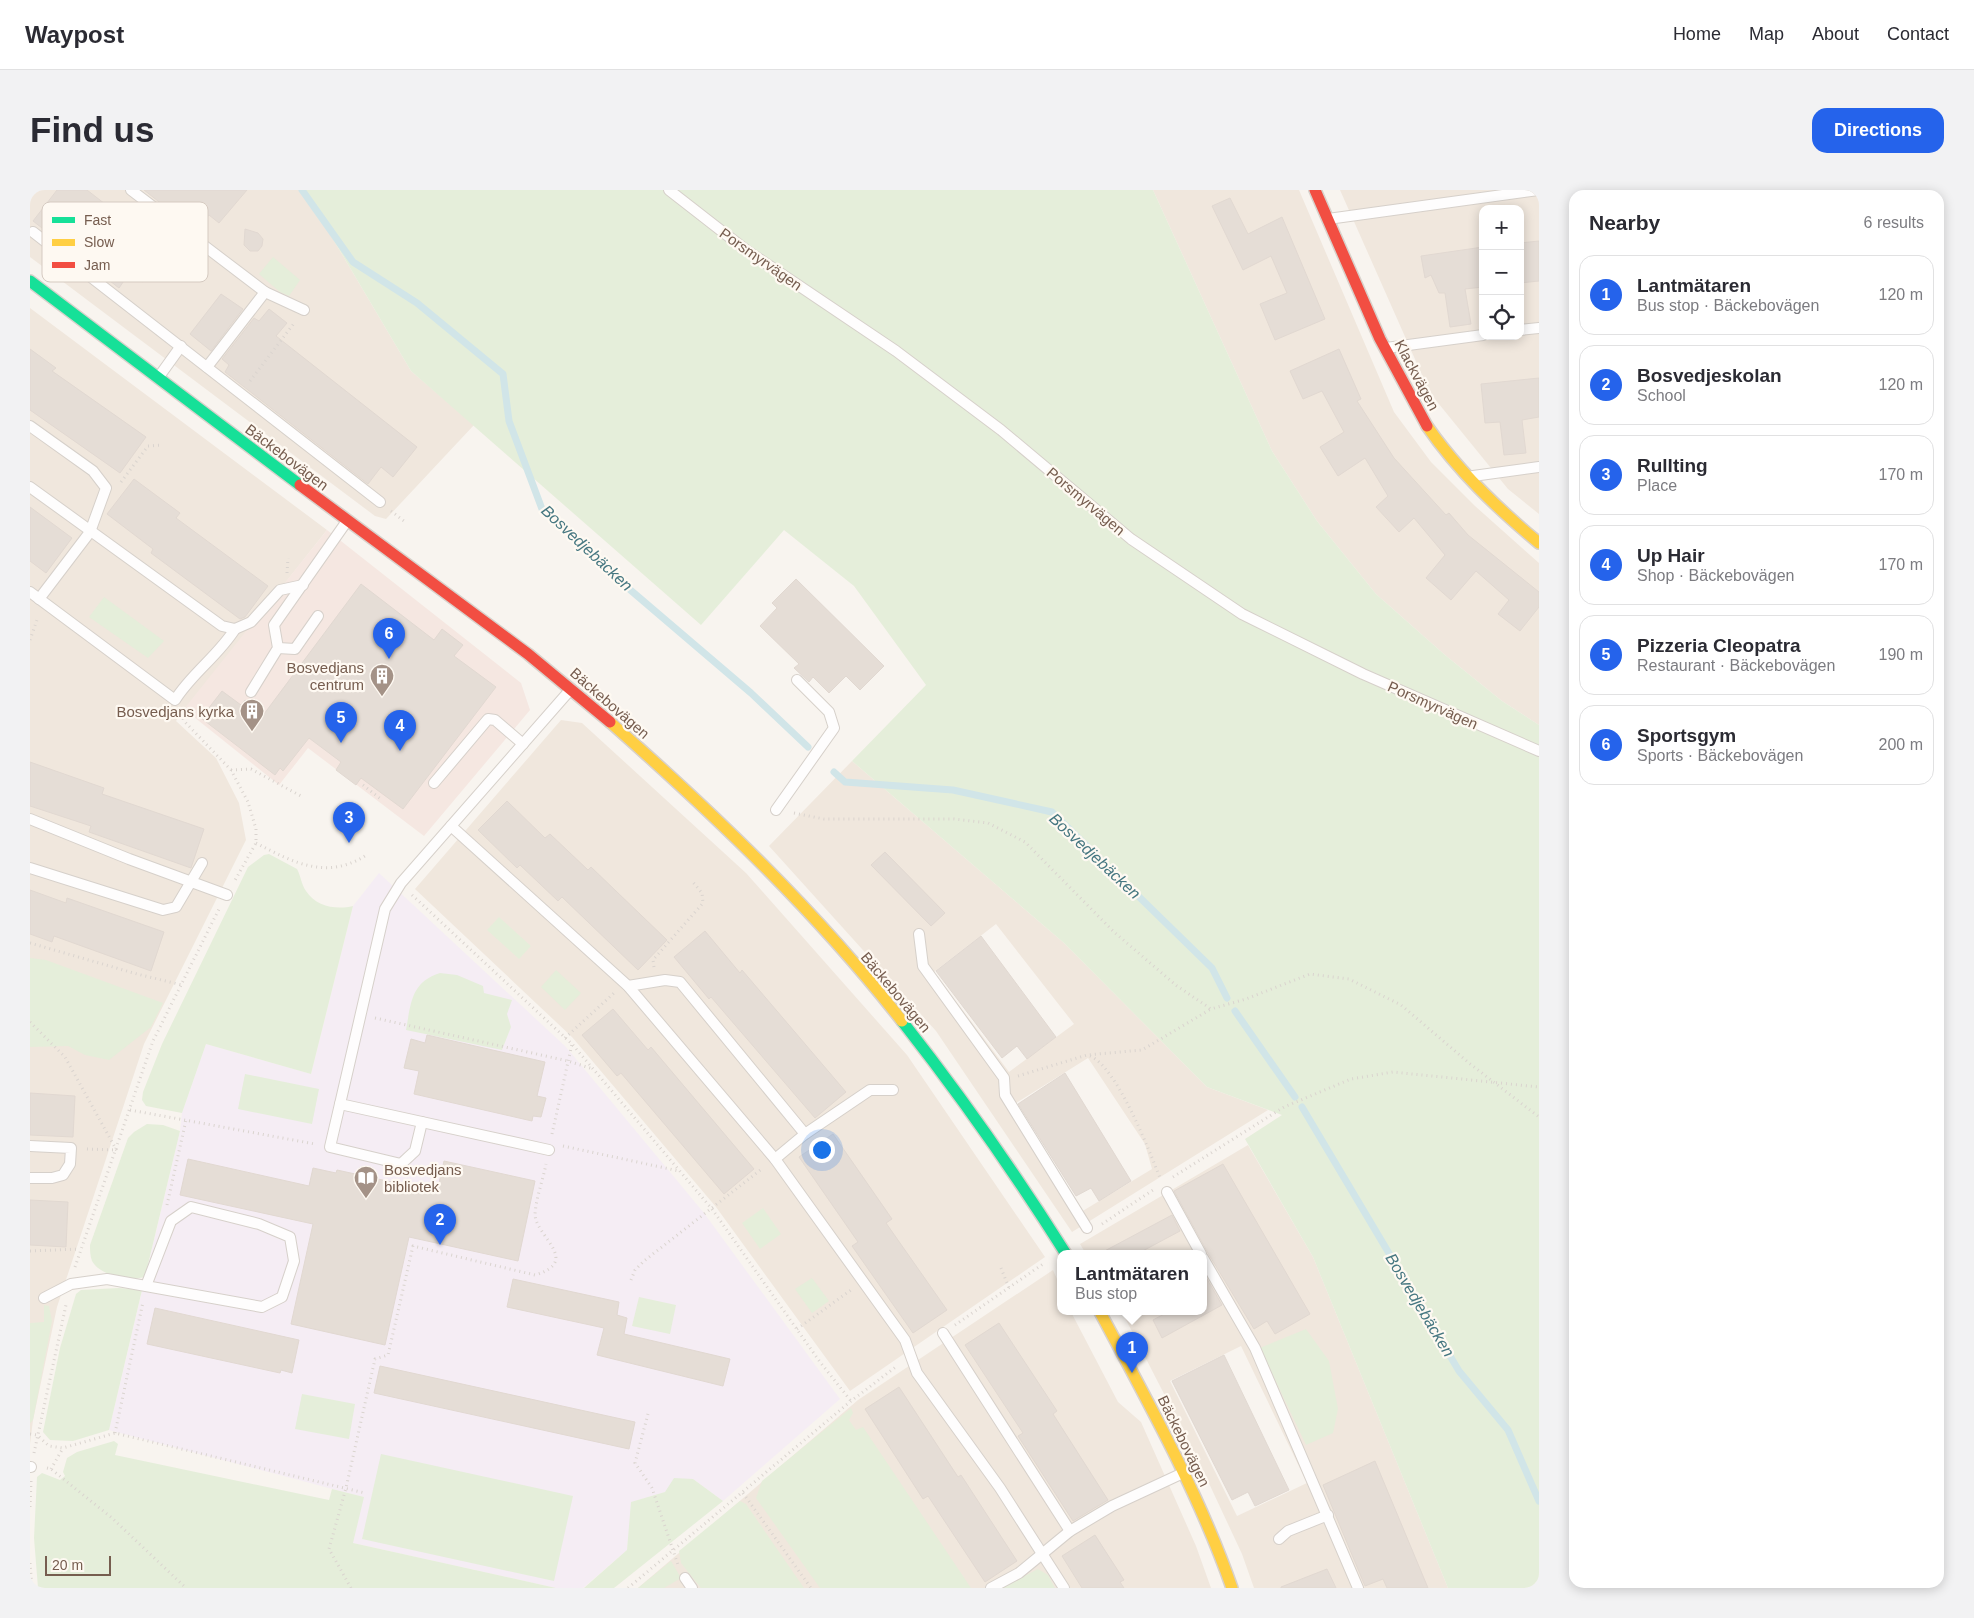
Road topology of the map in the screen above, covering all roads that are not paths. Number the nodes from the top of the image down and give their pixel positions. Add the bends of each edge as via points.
1 (131, 190) edge
2 (669, 190) edge
3 (1315, 190) edge
4 (1538, 190) edge
5 (147, 202) edge
6 (1327, 219) junction
7 (33, 232) dead end
8 (42, 239) edge
9 (208, 249) edge
10 (30, 281) edge
11 (98, 282) edge
12 (265, 292) junction
13 (304, 310) road end
14 (1539, 328) edge
15 (1524, 330) edge
16 (1479, 336) edge
17 (181, 346) junction
18 (1385, 348) junction
19 (207, 366) junction
20 (157, 379) junction
21 (30, 426) edge
22 (1539, 467) edge
23 (1467, 477) junction
24 (30, 488) edge
25 (380, 502) dead end
26 (348, 522) junction
27 (90, 532) junction
28 (1539, 543) edge
29 (303, 585) junction
30 (30, 592) edge
31 (41, 601) junction
32 (318, 616) dead end
33 (235, 629) junction
34 (278, 648) junction
35 (797, 680) dead end
36 (571, 689) junction
37 (250, 692) dead end
38 (523, 744) junction
39 (1539, 751) edge
40 (434, 783) dead end
41 (776, 810) road end
42 (30, 819) edge
43 (451, 826) junction
44 (202, 863) dead end
45 (30, 868) edge
46 (192, 881) junction
47 (227, 895) road end
48 (919, 934) dead end
49 (628, 986) junction
50 (893, 1090) dead end
51 (340, 1104) junction
52 (422, 1122) junction
53 (806, 1134) junction
54 (30, 1146) edge
55 (550, 1147) road end
56 (775, 1159) junction
57 (30, 1178) edge
58 (1164, 1188) road end
59 (1087, 1228) dead end
60 (1063, 1250) edge
61 (1199, 1250) edge
62 (1207, 1265) edge
63 (146, 1286) junction
64 (44, 1298) dead end
65 (1102, 1315) edge
66 (943, 1333) dead end
67 (1184, 1473) junction
68 (1328, 1515) junction
69 (1070, 1531) junction
70 (1279, 1539) dead end
71 (1043, 1553) junction
72 (685, 1578) dead end
73 (692, 1588) edge
74 (991, 1588) edge
75 (1064, 1588) edge
76 (1232, 1588) edge
77 (1358, 1588) edge

1 - 5 lane
2 - 39 lane, Porsmyrvägen via 746,250 896,351 1001,430 1131,539 1242,614 1363,674
3 - 6 street, Klackvägen
4 - 6 lane
6 - 18 street, Klackvägen
7 - 8 lane
9 - 12 lane
10 - 20 street, Bäckebovägen
11 - 17 lane
12 - 13 lane
12 - 19 lane
14 - 15 lane
16 - 18 lane
17 - 19 lane
17 - 20 lane
18 - 23 street, Klackvägen via 1426,425
19 - 25 lane
20 - 26 street, Bäckebovägen
21 - 27 lane via 94,472 106,488
22 - 23 lane
23 - 28 street, Klackvägen
24 - 27 lane
26 - 29 lane
26 - 36 street, Bäckebovägen
27 - 31 lane
27 - 33 lane via 222,626
29 - 33 lane via 280,590 250,622
29 - 34 lane via 274,625
30 - 31 lane
31 - 33 lane via 175,700 192,675 225,644
32 - 34 lane via 295,649
34 - 37 lane
35 - 41 lane via 829,712 834,728
36 - 38 lane
36 - 60 street, Bäckebovägen via 742,844 834,942 957,1089
38 - 40 lane via 495,720 488,719
38 - 43 lane
42 - 46 lane
43 - 49 lane
43 - 51 lane via 401,883 385,909
44 - 46 lane
45 - 46 lane via 164,910 176,907
46 - 47 lane
48 - 59 lane via 923,966 1004,1078 1006,1095
49 - 53 lane via 665,980 680,982
49 - 56 lane
50 - 53 lane via 870,1090
51 - 52 lane
51 - 52 lane via 330,1147 401,1164 414,1151
52 - 55 lane
53 - 56 lane
54 - 57 lane via 71,1148 70,1164 63,1175
56 - 71 lane via 905,1340 916,1373
58 - 61 lane
62 - 68 lane via 1256,1348
63 - 63 lane via 262,1308 282,1297 294,1261 290,1237 259,1224 191,1207 171,1221
63 - 64 lane via 107,1279 71,1284
65 - 67 street, Bäckebovägen
66 - 69 lane
67 - 69 lane via 1112,1506
67 - 76 street, Bäckebovägen
68 - 70 lane via 1288,1531
68 - 77 lane
69 - 71 lane
71 - 74 lane via 1019,1573
71 - 75 lane
72 - 73 lane

